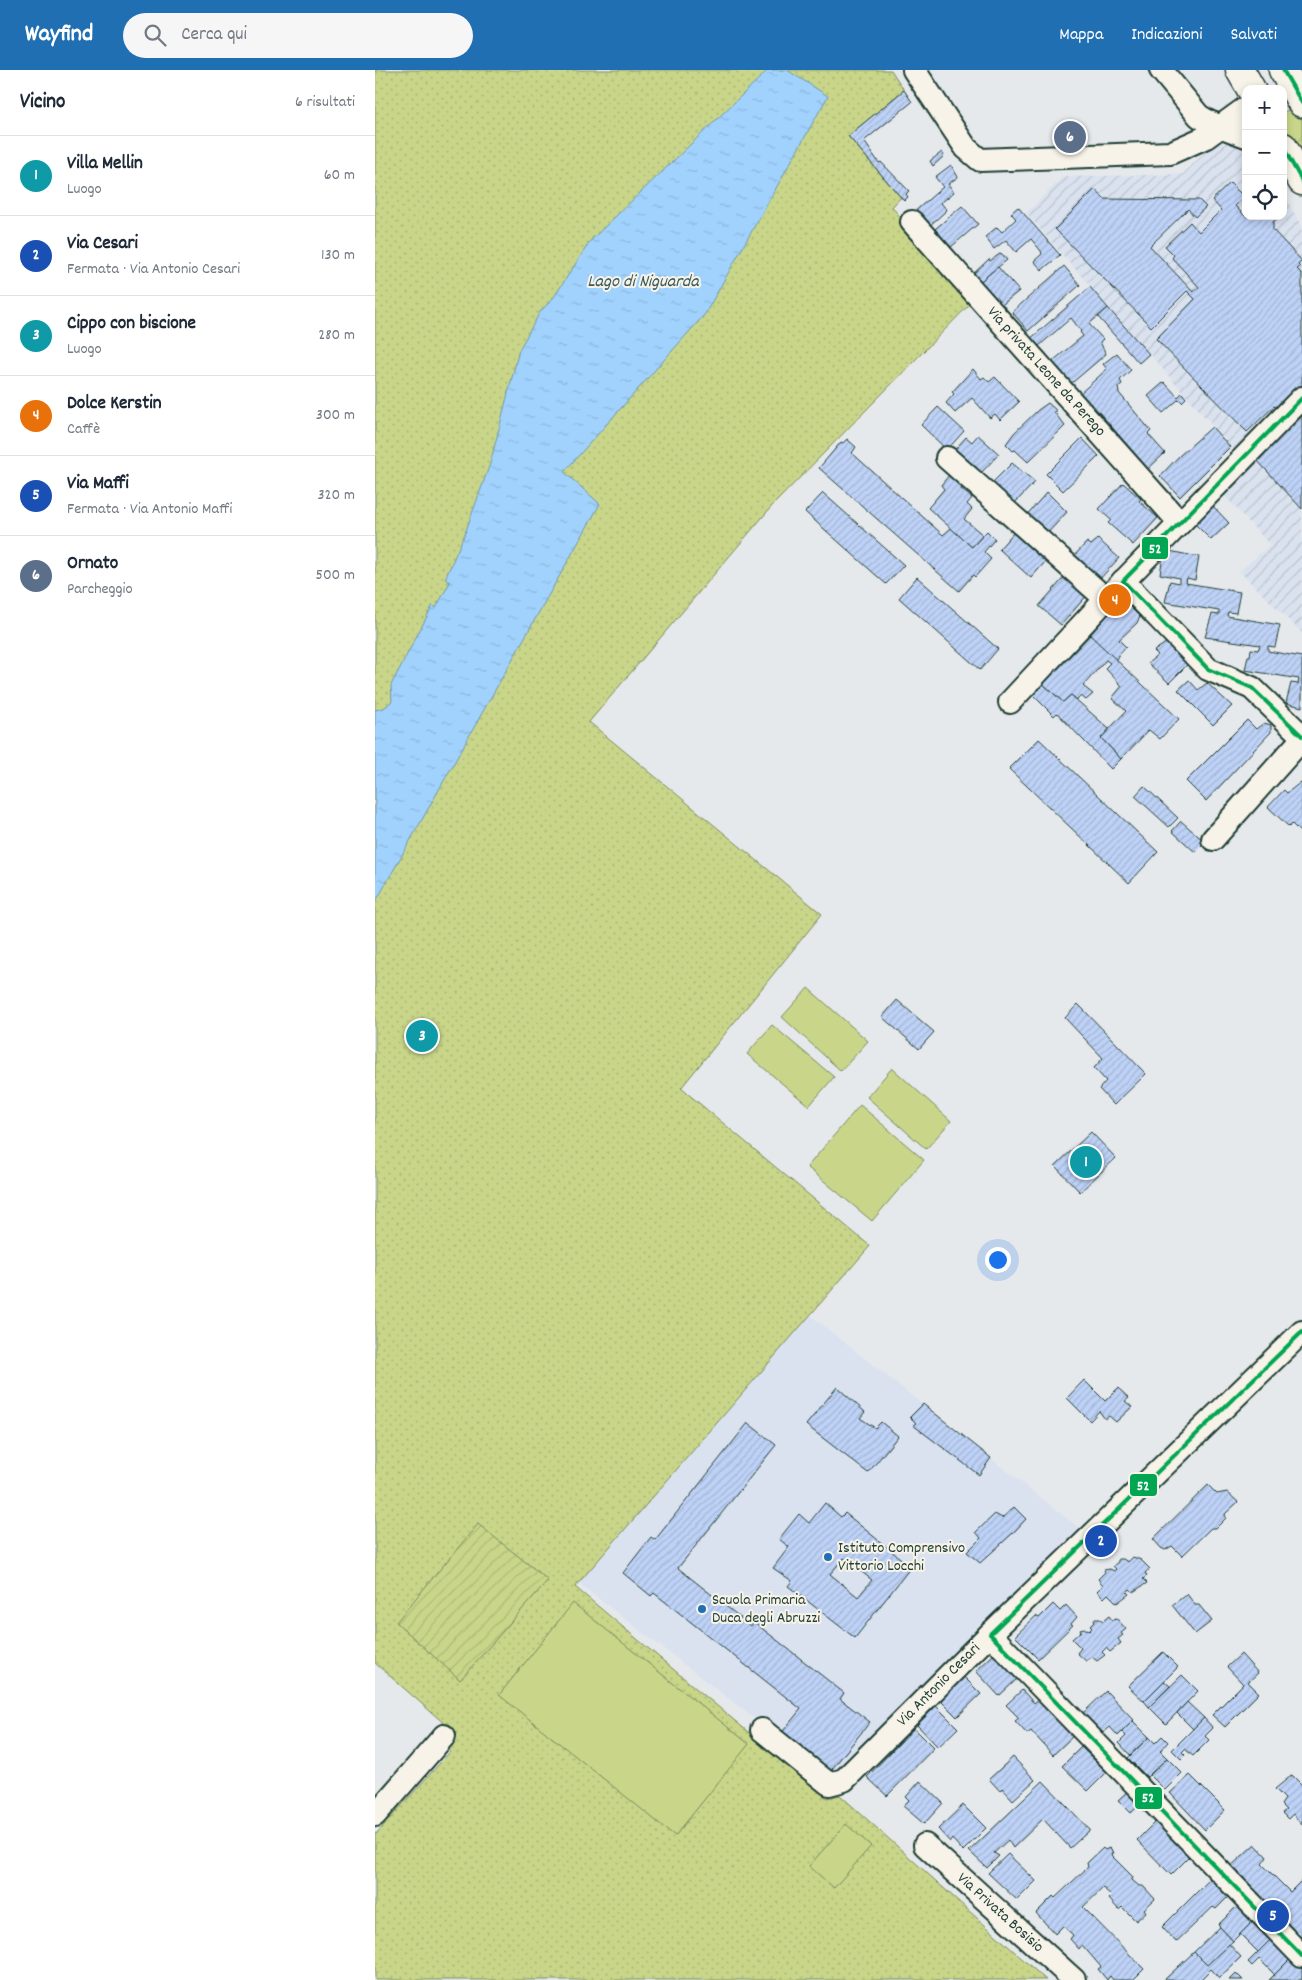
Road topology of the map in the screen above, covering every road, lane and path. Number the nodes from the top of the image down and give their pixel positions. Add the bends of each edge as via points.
1 (914, 70) edge
2 (1161, 70) edge
3 (1240, 70) edge
4 (1283, 70) edge
5 (1243, 85) edge
6 (1278, 85) edge
7 (1302, 103) edge
8 (1242, 106) edge
9 (1219, 126) junction
10 (1242, 135) edge
11 (912, 222) dead end
12 (1302, 398) edge
13 (947, 458) dead end
14 (1180, 523) junction
15 (1123, 581) junction
16 (1106, 599) junction
17 (1010, 702) dead end
18 (1302, 738) edge
19 (1213, 839) dead end
20 (1302, 1332) edge
21 (990, 1634) junction
22 (762, 1730) dead end
23 (444, 1736) dead end
24 (375, 1815) edge
25 (925, 1845) dead end
26 (1302, 1956) edge
27 (1074, 1980) edge

1 - 9 street via 966,148 980,160 1163,154 1199,140
2 - 9 street via 1199,116
3 - 5 main road
4 - 6 main road
4 - 7 main road
8 - 9 street
9 - 10 street
11 - 14 street, Via privata Leone da Perego
12 - 14 street
13 - 16 street
14 - 15 street
15 - 16 street
15 - 18 street via 1208,669 1252,688
16 - 17 street
18 - 19 street
20 - 21 street, Via Antonio Cesari
21 - 22 street, Via Antonio Cesari via 844,1780 829,1784
21 - 26 street
23 - 24 street via 423,1752
25 - 27 street, Via Privata Bosisio

